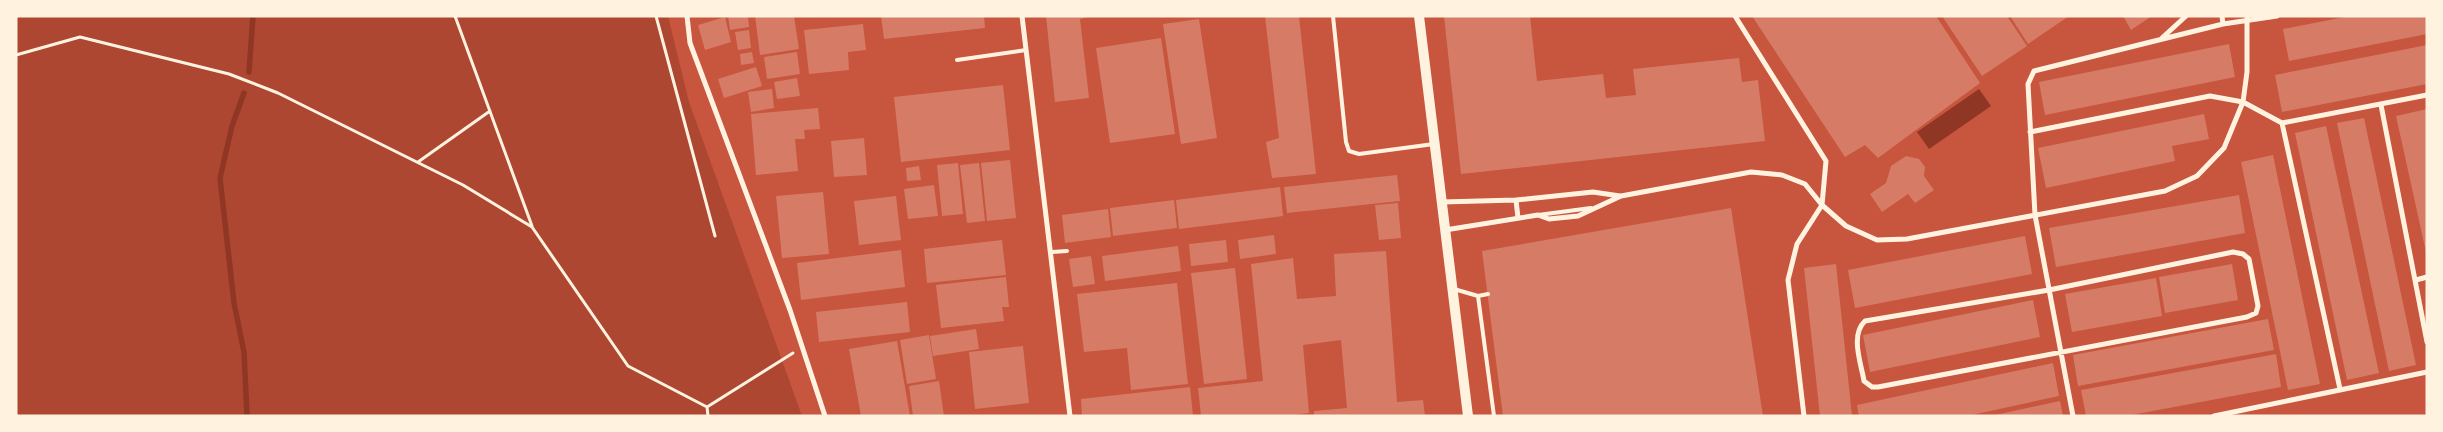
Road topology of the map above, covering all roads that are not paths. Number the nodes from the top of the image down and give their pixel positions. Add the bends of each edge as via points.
1 (687, 16) edge
2 (1022, 16) edge
3 (1333, 16) edge
4 (1418, 16) edge
5 (1735, 16) edge
6 (2186, 16) edge
7 (2222, 16) edge
8 (2277, 16) edge
9 (2247, 19) edge
10 (2223, 24) junction
11 (2161, 38) junction
12 (1027, 50) junction
13 (957, 60) dead end
14 (2427, 95) edge
15 (2243, 102) junction
16 (2381, 106) junction
17 (2282, 123) junction
18 (2030, 132) junction
19 (1434, 144) junction
20 (1621, 196) junction
21 (1516, 200) junction
22 (1441, 202) junction
23 (1822, 205) junction
24 (2035, 214) junction
25 (1518, 218) junction
26 (1445, 230) junction
27 (1067, 251) dead end
28 (1052, 252) junction
29 (2427, 277) edge
30 (2416, 280) junction
31 (1452, 288) junction
32 (2049, 290) junction
33 (1488, 294) dead end
34 (1478, 296) junction
35 (2427, 342) edge
36 (2062, 352) junction
37 (2427, 372) edge
38 (2340, 389) junction
39 (825, 416) edge
40 (1070, 416) edge
41 (1468, 416) edge
42 (1494, 416) edge
43 (1804, 416) edge
44 (2074, 416) edge
45 (2214, 416) edge

1 - 39 street via 690,43
2 - 12 street
3 - 19 lane via 1349,150 1359,154
4 - 19 main road
5 - 23 street via 1826,161
6 - 11 street
7 - 10 street
8 - 9 street
9 - 10 street
9 - 15 street via 2247,72
10 - 11 street
11 - 18 street via 2034,71 2028,84
12 - 13 lane
12 - 28 street
14 - 16 street
15 - 17 street
15 - 18 street via 2210,96
15 - 24 street via 2224,148 2197,176 2165,191
16 - 17 street
16 - 30 street
17 - 38 street
18 - 24 street
19 - 22 main road
20 - 21 street via 1593,192
20 - 23 street via 1751,172 1782,175 1804,184
20 - 25 street via 1578,216
21 - 22 street
21 - 25 street
22 - 26 main road
23 - 24 street via 1846,226 1877,240 1907,239
23 - 43 street via 1796,244 1788,280
24 - 32 street
25 - 26 street
26 - 31 main road
27 - 28 lane
28 - 40 street
29 - 30 street
30 - 35 street
31 - 34 lane
31 - 41 main road
32 - 36 street
32 - 36 street via 1865,321 1857,336 1864,381 1872,387
32 - 36 street via 2233,252 2249,259 2258,306 2256,313
33 - 34 lane
34 - 42 lane
36 - 44 street
37 - 38 street
38 - 45 street

